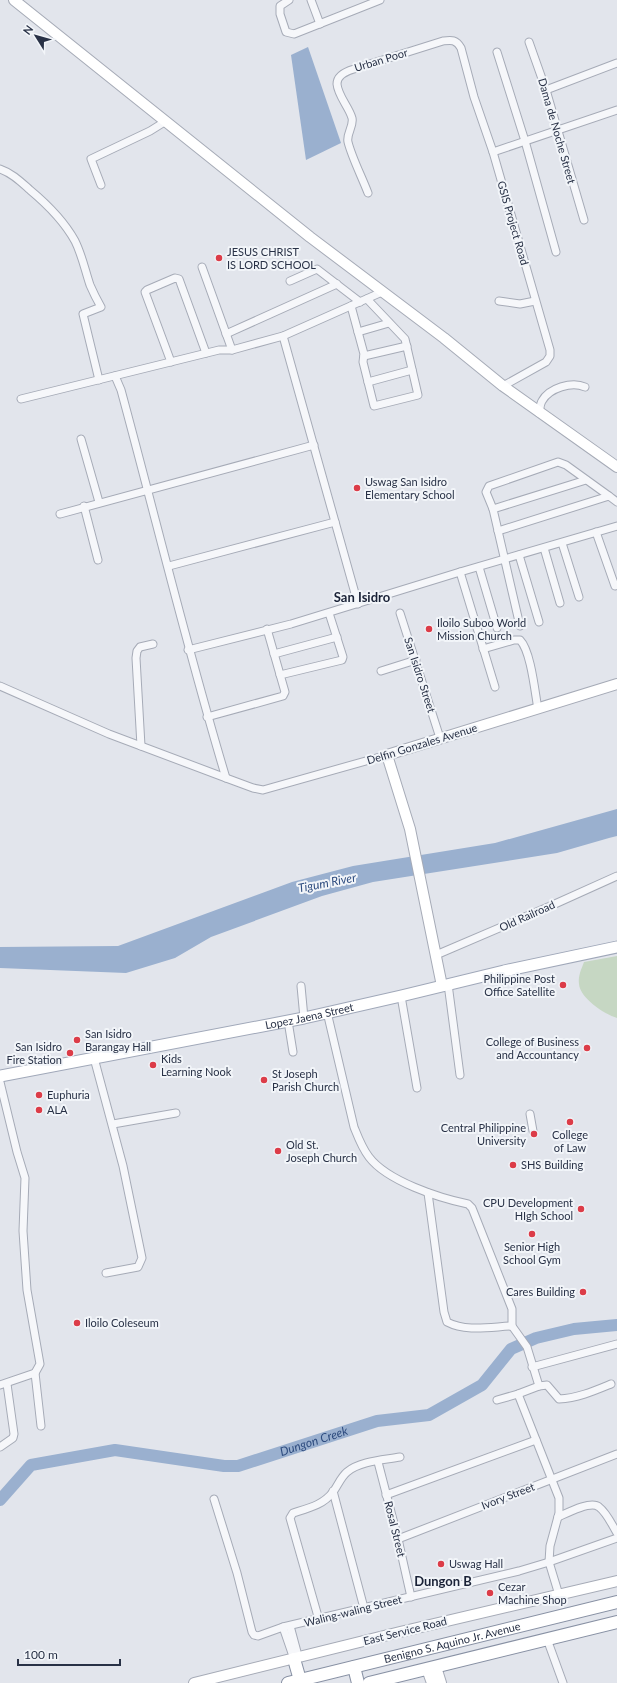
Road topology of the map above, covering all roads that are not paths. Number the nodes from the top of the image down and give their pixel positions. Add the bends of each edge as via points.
1 (14, 0) edge
2 (289, 0) edge
3 (311, 0) edge
4 (380, 0) edge
5 (372, 2) edge
6 (320, 24) junction
7 (452, 39) joint
8 (529, 42) dead end
9 (497, 52) dead end
10 (617, 63) edge
11 (546, 90) junction
12 (617, 110) edge
13 (166, 121) junction
14 (558, 130) junction
15 (525, 141) junction
16 (493, 152) junction
17 (0, 169) edge
18 (101, 185) dead end
19 (368, 193) dead end
20 (584, 220) dead end
21 (556, 252) dead end
22 (202, 267) dead end
23 (290, 281) dead end
24 (337, 284) junction
25 (382, 292) junction
26 (363, 301) junction
27 (535, 301) junction
28 (499, 302) dead end
29 (351, 306) junction
30 (389, 323) junction
31 (358, 332) junction
32 (226, 334) junction
33 (283, 336) junction
34 (407, 346) junction
35 (232, 350) junction
36 (206, 353) junction
37 (364, 356) junction
38 (172, 362) junction
39 (412, 370) junction
40 (115, 376) junction
41 (99, 380) junction
42 (368, 382) junction
43 (503, 386) junction
44 (585, 387) dead end
45 (21, 399) dead end
46 (539, 413) junction
47 (81, 439) dead end
48 (314, 445) junction
49 (617, 467) edge
50 (586, 480) junction
51 (148, 489) junction
52 (609, 496) junction
53 (99, 502) junction
54 (617, 502) edge
55 (84, 506) junction
56 (493, 509) junction
57 (60, 514) dead end
58 (335, 522) junction
59 (617, 526) edge
60 (498, 531) junction
61 (596, 532) junction
62 (562, 543) junction
63 (544, 548) junction
64 (519, 555) junction
65 (503, 559) junction
66 (98, 560) dead end
67 (168, 566) junction
68 (480, 567) junction
69 (460, 572) junction
70 (615, 586) dead end
71 (579, 597) dead end
72 (560, 603) dead end
73 (358, 604) junction
74 (329, 613) junction
75 (400, 613) dead end
76 (538, 622) dead end
77 (520, 626) dead end
78 (497, 628) dead end
79 (267, 629) junction
80 (337, 637) junction
81 (153, 644) dead end
82 (483, 649) junction
83 (188, 650) junction
84 (274, 654) junction
85 (416, 660) junction
86 (381, 671) dead end
87 (280, 676) junction
88 (617, 684) edge
89 (0, 686) edge
90 (495, 687) dead end
91 (538, 709) junction
92 (207, 717) junction
93 (440, 738) junction
94 (141, 746) junction
95 (387, 755) junction
96 (226, 778) junction
97 (617, 876) edge
98 (617, 947) edge
99 (436, 955) junction
100 (445, 985) junction
101 (301, 986) dead end
102 (400, 996) junction
103 (327, 1012) junction
104 (304, 1018) junction
105 (288, 1020) junction
106 (294, 1052) dead end
107 (94, 1058) junction
108 (460, 1075) dead end
109 (0, 1076) edge
110 (0, 1082) edge
111 (417, 1088) dead end
112 (176, 1113) dead end
113 (530, 1114) dead end
114 (112, 1124) junction
115 (533, 1131) dead end
116 (428, 1193) junction
117 (106, 1273) dead end
118 (512, 1326) junction
119 (617, 1344) edge
120 (532, 1368) junction
121 (35, 1373) junction
122 (3, 1384) edge
123 (611, 1384) dead end
124 (539, 1386) junction
125 (518, 1394) junction
126 (497, 1400) dead end
127 (41, 1426) dead end
128 (536, 1440) junction
129 (0, 1447) edge
130 (617, 1454) edge
131 (400, 1457) dead end
132 (378, 1462) junction
133 (551, 1480) junction
134 (333, 1491) junction
135 (386, 1495) junction
136 (214, 1499) dead end
137 (558, 1517) junction
138 (617, 1534) edge
139 (617, 1538) edge
140 (398, 1539) junction
141 (549, 1562) junction
142 (617, 1581) edge
143 (559, 1595) junction
144 (411, 1597) junction
145 (617, 1602) edge
146 (364, 1608) junction
147 (588, 1610) junction
148 (318, 1620) junction
149 (617, 1622) edge
150 (287, 1627) junction
151 (591, 1628) junction
152 (547, 1639) junction
153 (294, 1659) junction
154 (354, 1667) junction
155 (432, 1668) junction
156 (294, 1681) edge
157 (194, 1683) edge
158 (358, 1683) edge
159 (369, 1683) edge
160 (432, 1683) edge
161 (441, 1683) edge
162 (563, 1683) edge

1 - 13 street
2 - 6 street via 279,8 286,32 294,34
3 - 6 street
4 - 5 street
5 - 6 street
7 - 16 street, GSIS Project Road via 461,48
7 - 19 street, Urban Poor via 354,69 339,78 337,84 352,117 348,142
8 - 11 street, Dama de Noche Street
9 - 15 street
10 - 11 street
11 - 14 street, Dama de Noche Street
12 - 14 street
13 - 18 street via 91,159
13 - 25 street
14 - 15 street
14 - 20 street, Dama de Noche Street
15 - 16 street
15 - 21 street
16 - 27 street, GSIS Project Road
17 - 41 street via 15,177 50,208 63,222 82,257 90,284 101,307 83,314
22 - 32 street
23 - 24 street via 317,268
24 - 26 street
24 - 32 street
25 - 26 street
25 - 43 street
26 - 29 street
26 - 30 street
27 - 28 street via 520,304
27 - 43 street, GSIS Project Road via 550,356 546,362
29 - 31 street
29 - 33 street
30 - 31 street
30 - 34 street via 405,339
31 - 37 street
32 - 35 street
33 - 35 street
33 - 48 street
34 - 37 street
34 - 39 street
35 - 36 street
36 - 38 street
36 - 38 street via 179,280 175,278 145,292
37 - 42 street
38 - 40 street
39 - 42 street
39 - 42 street via 418,395 382,405 374,406
40 - 41 street
40 - 51 street
41 - 45 street
43 - 46 street
44 - 46 street via 567,385 552,392 542,401
46 - 49 street
47 - 53 street
48 - 51 street
48 - 58 street
50 - 52 street
50 - 56 street
50 - 56 street via 558,462 490,486 486,492
51 - 53 street
51 - 67 street
52 - 54 street
52 - 60 street
53 - 55 street
55 - 57 street
55 - 66 street
56 - 60 street
58 - 67 street
58 - 73 street
59 - 61 street
60 - 65 street
61 - 62 street
61 - 70 street
62 - 63 street
62 - 71 street
63 - 64 street
63 - 72 street
64 - 65 street
64 - 76 street
65 - 68 street
65 - 77 street
67 - 83 street
68 - 69 street
68 - 78 street
69 - 73 street
69 - 82 street
73 - 74 street
74 - 79 street
74 - 80 street
75 - 85 street, San Isidro Street
79 - 83 street
79 - 84 street
80 - 84 street
80 - 87 street via 342,660
81 - 94 street via 140,647 136,658
82 - 90 street
82 - 91 street via 514,640 520,640 524,644
83 - 92 street
84 - 87 street
85 - 86 street
85 - 93 street, San Isidro Street
87 - 92 street via 284,696
88 - 91 street, Delfin Gonzales Avenue
89 - 94 street, Delfin Gonzales Avenue
91 - 93 street, Delfin Gonzales Avenue
92 - 96 street
93 - 95 street, Delfin Gonzales Avenue
94 - 96 street, Delfin Gonzales Avenue
95 - 96 street, Delfin Gonzales Avenue via 263,790
95 - 99 street via 410,829
97 - 99 street, Old Railroad
98 - 100 main road, Lopez Jaena Street
99 - 100 street
100 - 102 main road, Lopez Jaena Street
100 - 108 street
101 - 104 street
102 - 103 main road, Lopez Jaena Street
102 - 111 street
103 - 104 main road, Lopez Jaena Street
103 - 116 street via 360,1144 369,1158 391,1176
104 - 105 main road, Lopez Jaena Street
105 - 106 street
105 - 107 main road, Lopez Jaena Street
107 - 109 main road, Lopez Jaena Street
107 - 114 street
110 - 121 street via 24,1178 23,1231 27,1290 40,1364
112 - 114 street
113 - 115 street
114 - 117 street via 142,1258 138,1268
116 - 118 street via 468,1204 472,1208 512,1309
116 - 118 street via 447,1322 456,1327
118 - 120 street via 527,1348
119 - 120 street
120 - 124 street
121 - 122 street
121 - 127 street
122 - 129 street via 14,1434 13,1438
123 - 124 street via 589,1393 559,1399 547,1385
124 - 125 street
125 - 126 street
125 - 128 street
128 - 133 street
128 - 135 street
130 - 133 street, Ivory Street
131 - 132 street
132 - 134 street via 357,1466 348,1471
132 - 135 street, Rosal Street
133 - 137 street via 559,1498
133 - 140 street, Ivory Street
134 - 146 street
134 - 148 street via 315,1507 293,1513 290,1518
135 - 140 street, Rosal Street
136 - 150 street, Waling-waling Street via 252,1632 258,1636
137 - 138 street via 594,1504 603,1510
137 - 141 street via 550,1546
139 - 141 street, Waling-waling Street
140 - 144 street, Rosal Street
141 - 143 street
141 - 144 street, Waling-waling Street
142 - 143 street, East Service Road
143 - 153 street, East Service Road
144 - 146 street, Waling-waling Street
145 - 147 highway, Benigno S. Aquino Jr. Avenue
146 - 148 street, Waling-waling Street
147 - 151 highway
147 - 154 highway, Benigno S. Aquino Jr. Avenue
148 - 150 street, Waling-waling Street
149 - 151 highway, Benigno S. Aquino Jr. Avenue
150 - 153 street
151 - 152 highway, Benigno S. Aquino Jr. Avenue
152 - 155 highway, Benigno S. Aquino Jr. Avenue
152 - 162 street
153 - 156 highway
153 - 157 street, East Service Road
154 - 156 highway, Benigno S. Aquino Jr. Avenue
154 - 158 highway
155 - 159 highway, Benigno S. Aquino Jr. Avenue
155 - 160 street
155 - 161 street

